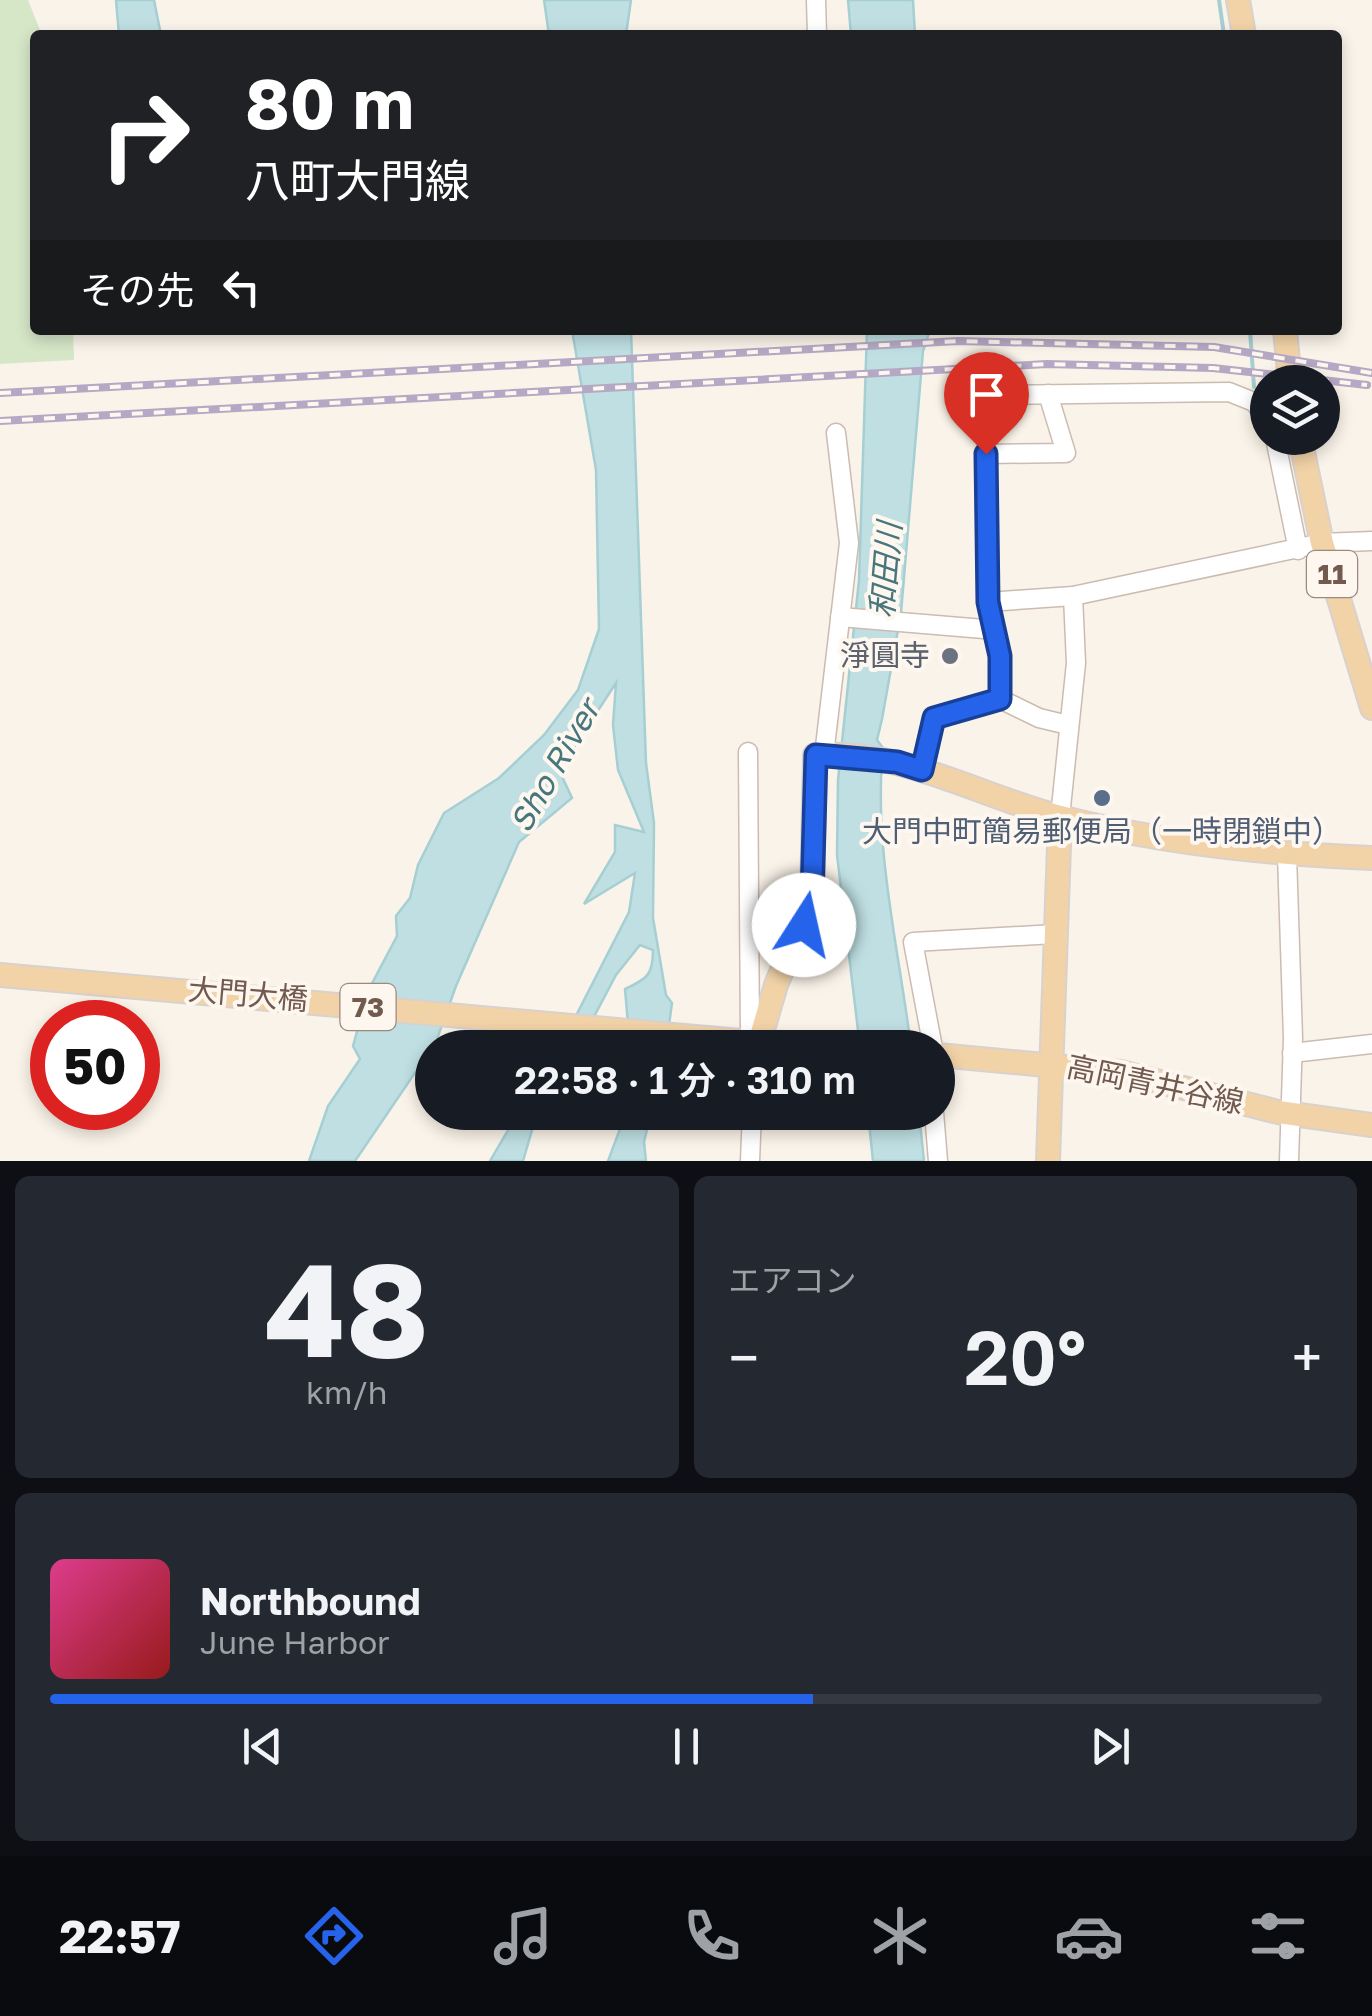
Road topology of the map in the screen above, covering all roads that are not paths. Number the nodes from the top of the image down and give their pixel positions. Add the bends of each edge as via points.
1 (816, 0) edge
2 (1238, 0) edge
3 (817, 30) edge
4 (1243, 30) edge
5 (1285, 335) edge
6 (1288, 365) edge
7 (1048, 394) junction
8 (1250, 400) edge
9 (836, 433) dead end
10 (986, 454) junction
11 (1278, 455) edge
12 (1304, 455) edge
13 (1372, 540) edge
14 (1322, 543) junction
15 (1298, 550) junction
16 (1072, 596) junction
17 (988, 602) junction
18 (844, 616) junction
19 (996, 630) junction
20 (1362, 641) edge
21 (1000, 699) junction
22 (1372, 708) edge
23 (1068, 725) junction
24 (748, 752) dead end
25 (824, 754) junction
26 (922, 770) junction
27 (1060, 817) junction
28 (1287, 855) junction
29 (1372, 858) edge
30 (1055, 934) junction
31 (0, 975) edge
32 (607, 1030) edge
33 (750, 1030) edge
34 (756, 1030) edge
35 (930, 1030) edge
36 (1372, 1044) edge
37 (1292, 1053) junction
38 (955, 1056) edge
39 (1051, 1062) junction
40 (1289, 1114) junction
41 (1372, 1125) edge
42 (751, 1130) edge
43 (935, 1130) edge
44 (750, 1161) edge
45 (938, 1161) edge
46 (1048, 1161) edge
47 (1288, 1161) edge

1 - 3 street
2 - 4 main road
5 - 6 main road
7 - 8 street via 1229,392
7 - 10 street via 987,394
7 - 10 street via 1066,453
9 - 18 street via 849,543
10 - 17 street
11 - 15 street
12 - 14 main road, 11
13 - 14 street
14 - 15 street
14 - 20 main road, 11
15 - 16 street
16 - 17 street
16 - 23 street via 1076,663
17 - 19 street
18 - 19 street
18 - 25 street
19 - 21 street
20 - 22 main road, 11
21 - 23 street
21 - 26 street via 934,718
23 - 27 street
24 - 33 street
25 - 26 main road
25 - 34 main road via 816,755 812,898
26 - 27 main road
27 - 28 main road
27 - 30 main road
28 - 29 main road
28 - 37 street
30 - 35 street via 914,942
30 - 39 main road
31 - 32 main road, 大門大橋 / 73
36 - 37 street
37 - 40 street
38 - 39 main road, 高岡青井谷線
39 - 40 main road, 高岡青井谷線 via 1121,1072
39 - 46 main road
40 - 41 main road, 高岡青井谷線
40 - 47 street
42 - 44 street
43 - 45 street

